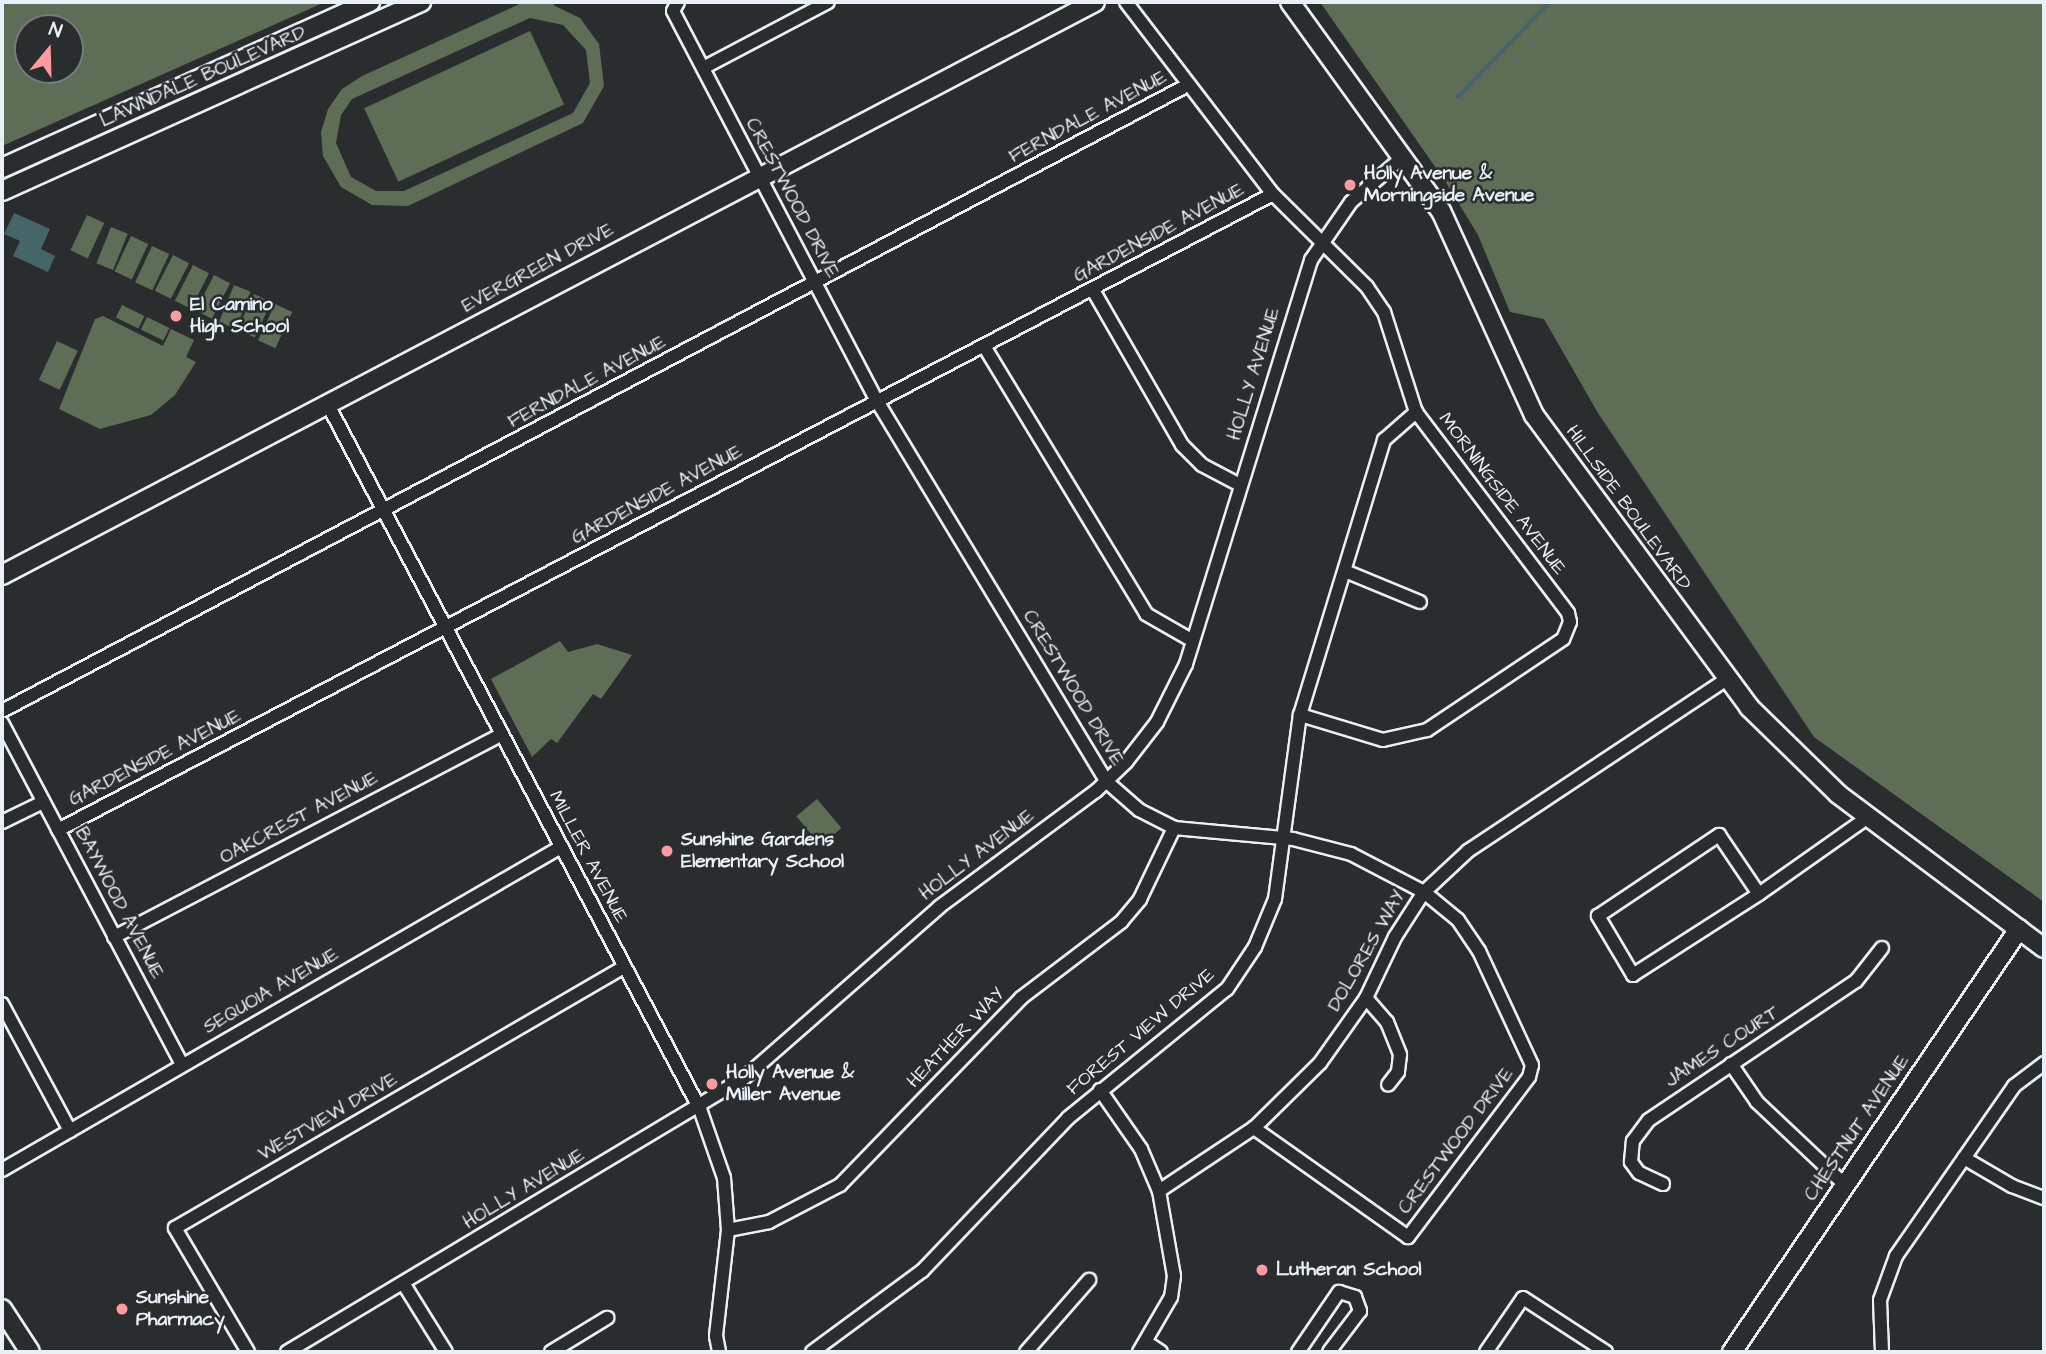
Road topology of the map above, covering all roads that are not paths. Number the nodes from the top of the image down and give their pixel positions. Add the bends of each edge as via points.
1 (370, 2) edge
2 (421, 2) edge
3 (678, 2) edge
4 (828, 2) edge
5 (1096, 2) edge
6 (1126, 2) edge
7 (1290, 2) edge
8 (702, 68) junction
9 (1188, 85) junction
10 (1403, 157) junction
11 (2, 168) edge
12 (758, 176) junction
13 (2, 191) edge
14 (1273, 194) junction
15 (1321, 242) junction
16 (815, 283) junction
17 (1093, 290) junction
18 (984, 346) junction
19 (877, 401) junction
20 (327, 403) junction
21 (1416, 412) junction
22 (1240, 485) junction
23 (385, 511) junction
24 (1345, 571) junction
25 (2, 575) edge
26 (1420, 602) dead end
27 (447, 628) junction
28 (1193, 641) junction
29 (1728, 678) junction
30 (2, 711) edge
31 (1300, 715) junction
32 (2, 723) edge
33 (502, 734) junction
34 (1107, 782) junction
35 (43, 802) junction
36 (1868, 817) junction
37 (2, 822) edge
38 (1174, 828) junction
39 (58, 830) junction
40 (1282, 836) junction
41 (561, 848) junction
42 (1424, 892) junction
43 (1759, 894) junction
44 (2019, 929) junction
45 (114, 937) junction
46 (1882, 948) dead end
47 (2044, 948) edge
48 (624, 967) junction
49 (1366, 998) junction
50 (2, 1004) edge
51 (2044, 1063) edge
52 (1731, 1064) junction
53 (182, 1065) junction
54 (1388, 1084) dead end
55 (1100, 1090) junction
56 (699, 1109) junction
57 (1254, 1128) junction
58 (70, 1131) junction
59 (1964, 1158) junction
60 (2, 1170) edge
61 (1663, 1184) dead end
62 (1844, 1184) junction
63 (1159, 1191) junction
64 (2044, 1198) edge
65 (728, 1230) junction
66 (1089, 1280) dead end
67 (403, 1283) junction
68 (2, 1310) edge
69 (607, 1318) dead end
70 (1143, 1347) edge
71 (292, 1351) edge
72 (30, 1352) edge
73 (248, 1352) edge
74 (446, 1352) edge
75 (551, 1352) edge
76 (719, 1352) edge
77 (812, 1352) edge
78 (1026, 1352) edge
79 (1161, 1352) edge
80 (1298, 1352) edge
81 (1329, 1352) edge
82 (1486, 1352) edge
83 (1606, 1352) edge
84 (1732, 1352) edge
85 (1882, 1352) edge

1 - 11 street, LAWNDALE BOULEVARD
2 - 13 street, LAWNDALE BOULEVARD
3 - 8 street, CRESTWOOD DRIVE via 673,11
4 - 8 street
5 - 12 street, EVERGREEN DRIVE
6 - 9 street, MORNINGSIDE AVENUE
7 - 10 street, HILLSIDE BOULEVARD
8 - 12 street, CRESTWOOD DRIVE
9 - 14 street, MORNINGSIDE AVENUE
9 - 16 street, FERNDALE AVENUE
10 - 15 street, HOLLY AVENUE via 1359,194
10 - 29 street, HILLSIDE BOULEVARD via 1456,238 1510,371 1534,415
12 - 16 street, CRESTWOOD DRIVE
12 - 20 street, EVERGREEN DRIVE
14 - 15 street, MORNINGSIDE AVENUE
14 - 17 street, GARDENSIDE AVENUE
15 - 21 street, MORNINGSIDE AVENUE via 1367,287 1384,313
15 - 22 street, HOLLY AVENUE via 1297,296
16 - 19 street, CRESTWOOD DRIVE
16 - 23 street, FERNDALE AVENUE
17 - 18 street, GARDENSIDE AVENUE
17 - 22 street via 1182,445 1202,465
18 - 19 street, GARDENSIDE AVENUE
18 - 28 street via 1146,614
19 - 27 street, GARDENSIDE AVENUE
19 - 34 street, CRESTWOOD DRIVE
20 - 23 street, MILLER AVENUE
20 - 25 street, EVERGREEN DRIVE
21 - 24 street, FOREST VIEW DRIVE via 1384,440
21 - 31 street, MORNINGSIDE AVENUE via 1568,613 1567,632 1427,730 1403,739 1383,740
22 - 28 street, HOLLY AVENUE
23 - 27 street, MILLER AVENUE
23 - 30 street, FERNDALE AVENUE
24 - 26 street
24 - 31 street, FOREST VIEW DRIVE
27 - 33 street, MILLER AVENUE
27 - 39 street, GARDENSIDE AVENUE
28 - 34 street, HOLLY AVENUE via 1157,722
29 - 36 street, HILLSIDE BOULEVARD via 1797,758
29 - 42 street, DOLORES WAY via 1468,851
31 - 40 street, FOREST VIEW DRIVE
32 - 35 street, BAYWOOD AVENUE
33 - 41 street, MILLER AVENUE
33 - 45 street, OAKCREST AVENUE
34 - 38 street, CRESTWOOD DRIVE via 1139,810
34 - 56 street, HOLLY AVENUE via 946,901 744,1078
35 - 37 street
35 - 39 street, BAYWOOD AVENUE
36 - 43 street
36 - 44 street, HILLSIDE BOULEVARD
38 - 40 street, CRESTWOOD DRIVE
38 - 65 street, HEATHER WAY via 1140,899 1121,922 1021,998 840,1185 780,1218
39 - 45 street, BAYWOOD AVENUE
40 - 42 street, CRESTWOOD DRIVE via 1351,854
40 - 55 street, FOREST VIEW DRIVE via 1275,899 1255,947 1227,989
41 - 48 street, MILLER AVENUE
41 - 53 street, SEQUOIA AVENUE
42 - 49 street, DOLORES WAY
42 - 57 street, CRESTWOOD DRIVE via 1458,920 1479,951 1529,1055 1529,1077 1409,1237
43 - 43 street via 1633,975 1598,916 1719,835
44 - 47 street, HILLSIDE BOULEVARD
44 - 62 street, CHESTNUT AVENUE
45 - 53 street, BAYWOOD AVENUE
46 - 52 street, JAMES COURT via 1856,981
48 - 56 street, MILLER AVENUE
48 - 73 street, WESTVIEW DRIVE via 175,1228
49 - 54 street via 1387,1022 1400,1055 1398,1072
49 - 57 street, DOLORES WAY via 1320,1063
50 - 58 street
51 - 59 street via 2019,1080
52 - 61 street, JAMES COURT via 1657,1114 1637,1134 1631,1162 1639,1173
52 - 62 street via 1757,1102
53 - 58 street, SEQUOIA AVENUE
55 - 63 street via 1141,1149
55 - 77 street, FOREST VIEW DRIVE via 922,1271
56 - 65 street, MILLER AVENUE via 724,1178
56 - 67 street, HOLLY AVENUE
57 - 63 street, DOLORES WAY
58 - 60 street, SEQUOIA AVENUE
59 - 64 street via 2012,1186
59 - 85 street via 1892,1265 1879,1310
62 - 84 street, CHESTNUT AVENUE
63 - 70 street via 1173,1286
65 - 76 street, MILLER AVENUE via 716,1336
66 - 78 street
67 - 71 street, HOLLY AVENUE
67 - 74 street
68 - 72 street
69 - 75 street
70 - 79 street
80 - 81 street via 1339,1292 1355,1297 1360,1311
82 - 83 street via 1523,1298

